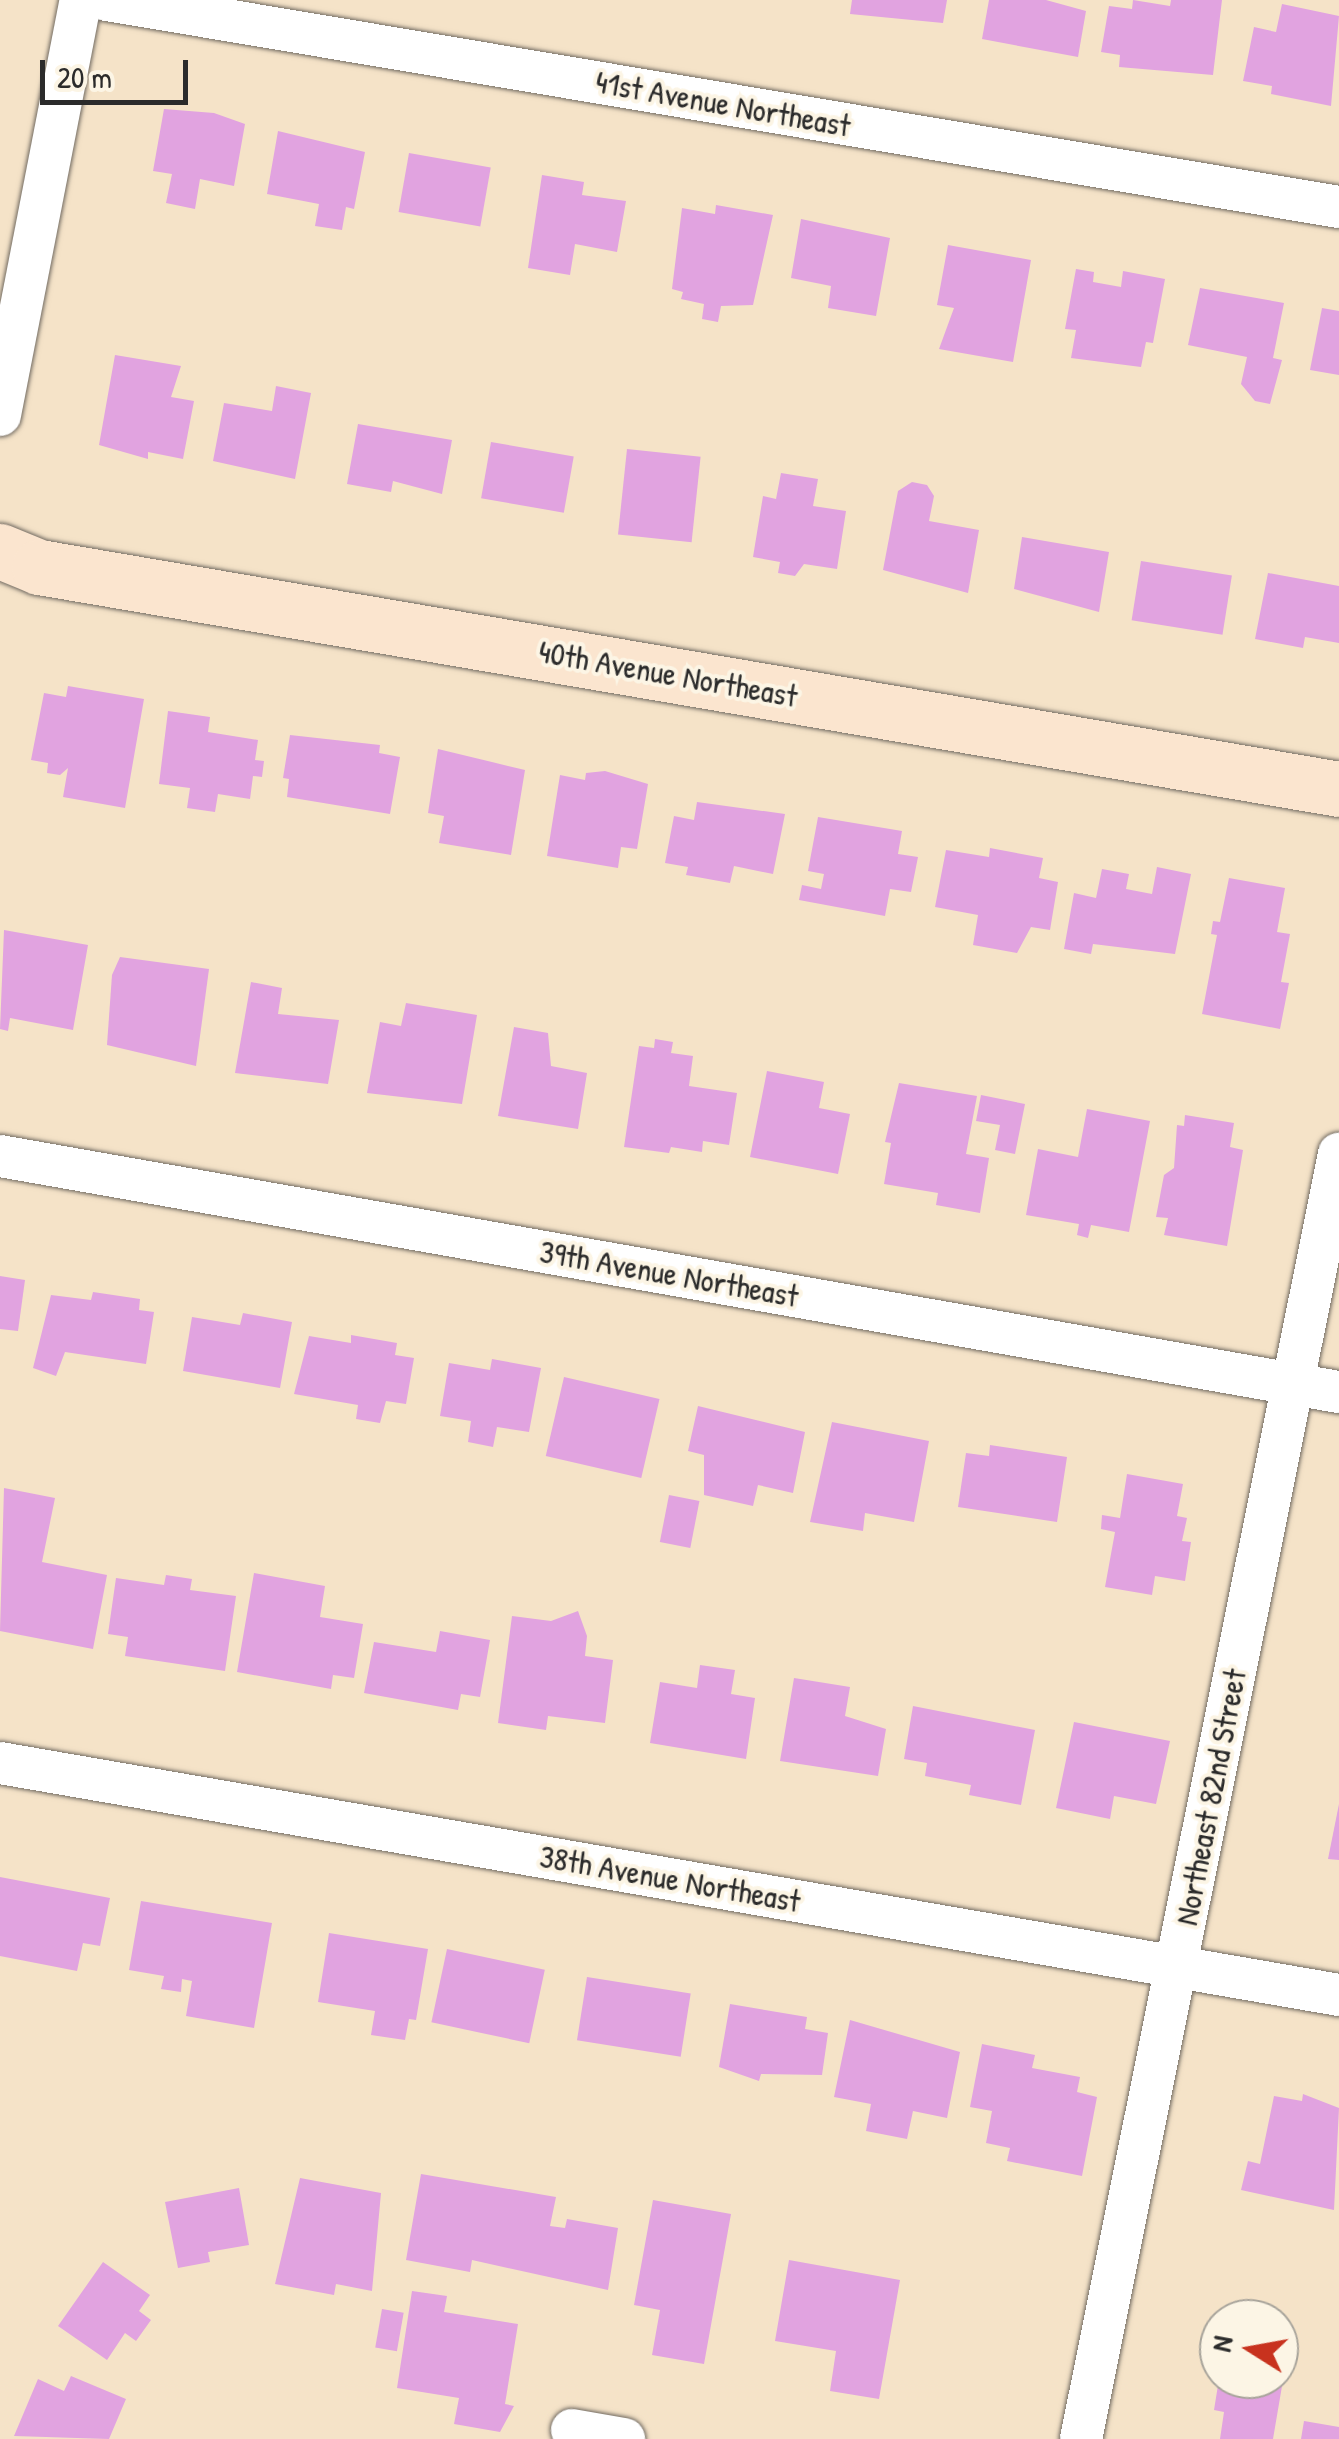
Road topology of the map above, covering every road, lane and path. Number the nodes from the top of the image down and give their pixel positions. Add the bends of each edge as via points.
1 (82, 0) edge
2 (107, 0) edge
3 (1339, 207) edge
4 (0, 415) edge
5 (0, 552) edge
6 (1339, 789) edge
7 (1339, 1154) edge
8 (0, 1156) edge
9 (1295, 1385) junction
10 (1339, 1392) edge
11 (0, 1763) edge
12 (1177, 1966) junction
13 (1339, 1995) edge
14 (572, 2430) dead end
15 (624, 2439) edge
16 (1081, 2439) edge

1 - 4 street
2 - 3 street, 41st Avenue Northeast
5 - 6 street, 40th Avenue Northeast via 38,567
7 - 9 street, Northeast 82nd Street
8 - 9 street, 39th Avenue Northeast
9 - 10 street, 39th Avenue Northeast
9 - 12 street, Northeast 82nd Street
11 - 12 street, 38th Avenue Northeast
12 - 13 street, 38th Avenue Northeast
12 - 16 street, Northeast 82nd Street
14 - 15 street

